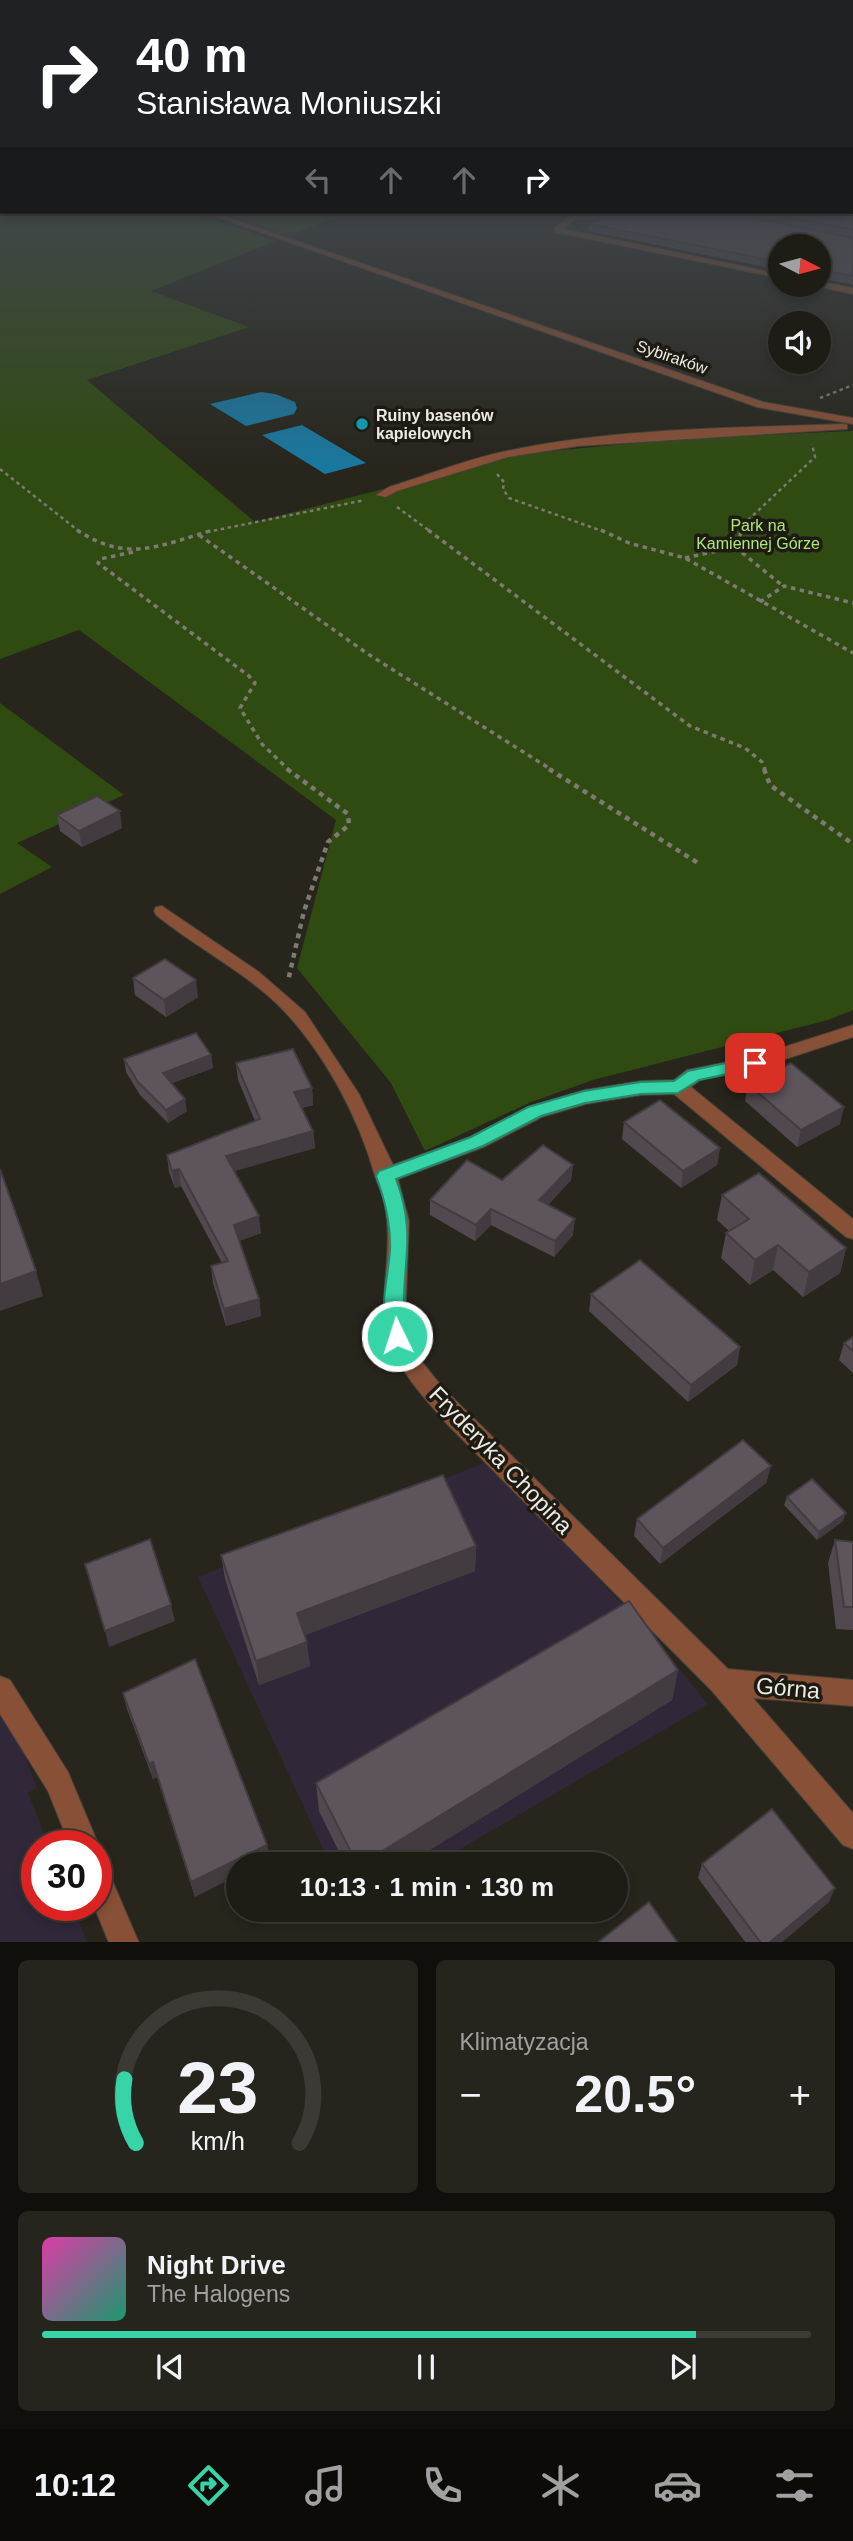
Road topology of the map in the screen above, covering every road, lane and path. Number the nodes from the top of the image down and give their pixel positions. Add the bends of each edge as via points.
1 (421, 287) edge
2 (832, 287) edge
3 (853, 291) edge
4 (790, 410) junction
5 (853, 421) edge
6 (853, 426) edge
7 (797, 428) junction
8 (478, 463) junction
9 (0, 469) edge
10 (382, 495) junction
11 (198, 534) junction
12 (735, 547) junction
13 (142, 550) junction
14 (685, 558) junction
15 (784, 586) junction
16 (760, 602) junction
17 (853, 603) edge
18 (853, 653) edge
19 (853, 844) edge
20 (698, 863) dead end
21 (162, 911) dead end
22 (282, 999) junction
23 (853, 1031) edge
24 (678, 1087) junction
25 (385, 1176) junction
26 (853, 1231) edge
27 (722, 1682) junction
28 (0, 1689) edge
29 (853, 1693) edge
30 (77, 1830) edge
31 (853, 1835) edge
32 (112, 1914) edge
33 (124, 1942) edge

1 - 4 street, Sybiraków via 761,405
2 - 3 street
4 - 5 street, Sybiraków
4 - 7 street via 798,419
6 - 7 street
7 - 8 street via 578,443
7 - 12 path via 812,443 815,457 746,522
8 - 10 street
8 - 14 path via 501,477 509,498 629,543
9 - 13 path via 86,535 116,550
10 - 11 path
10 - 19 path via 690,726 754,755 762,762 770,785
11 - 13 path
11 - 20 path via 368,654
12 - 14 path
12 - 15 path
13 - 22 path via 98,563 255,682 240,708 261,746 348,814 349,825 328,842 304,911
14 - 16 path
15 - 16 path
15 - 17 path
16 - 18 path
21 - 22 street, Fryderyka Chopina
22 - 25 street, Fryderyka Chopina via 300,1018 358,1109
23 - 24 street via 755,1063 694,1076
24 - 25 street via 584,1097 534,1112 477,1142
24 - 26 street
25 - 27 street, Fryderyka Chopina via 395,1202 400,1248 394,1315 401,1345 417,1373
27 - 29 street, Górna
27 - 31 street, Fryderyka Chopina
28 - 30 street via 58,1783
32 - 33 street

